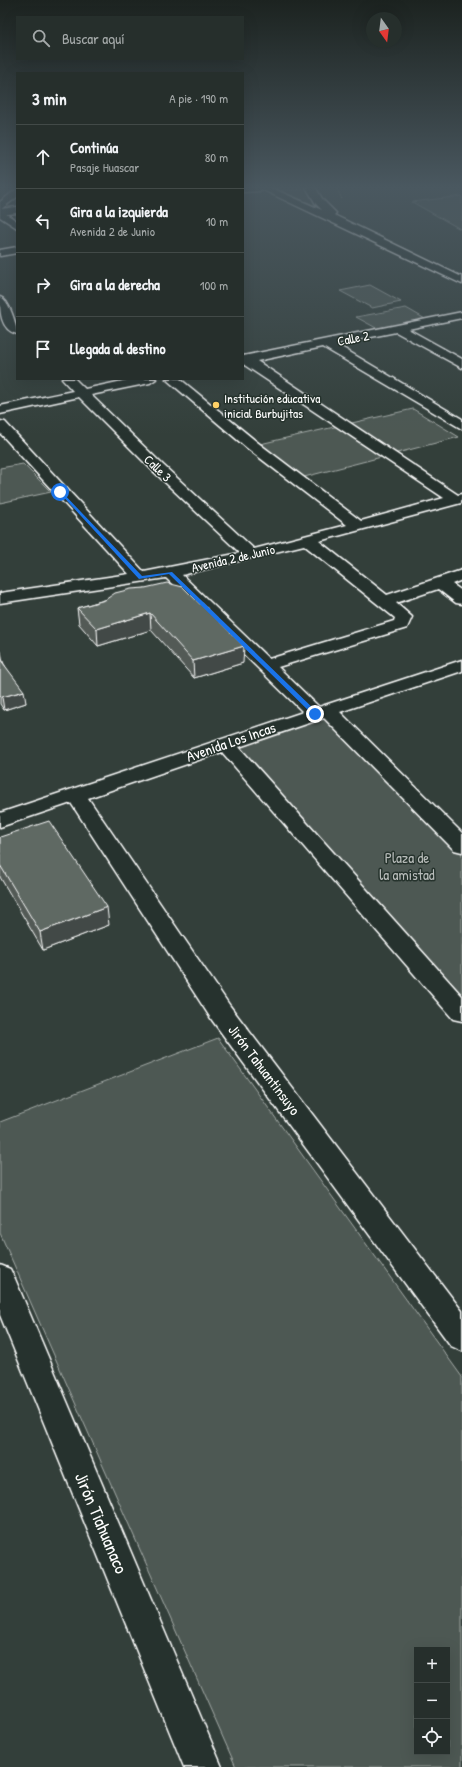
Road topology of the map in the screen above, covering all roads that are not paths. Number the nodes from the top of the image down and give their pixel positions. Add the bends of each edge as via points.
1 (439, 269) edge
2 (462, 281) edge
3 (0, 300) edge
4 (462, 315) edge
5 (11, 327) edge
6 (399, 329) junction
7 (325, 343) junction
8 (245, 360) edge
9 (462, 364) edge
10 (69, 380) edge
11 (145, 380) edge
12 (173, 380) edge
13 (82, 393) junction
14 (0, 410) edge
15 (0, 425) edge
16 (462, 425) edge
17 (459, 499) edge
18 (358, 526) junction
19 (307, 540) junction
20 (251, 555) junction
21 (170, 573) junction
22 (462, 576) edge
23 (141, 578) junction
24 (439, 582) junction
25 (1, 596) edge
26 (462, 599) edge
27 (384, 601) junction
28 (267, 665) junction
29 (462, 665) edge
30 (321, 712) junction
31 (225, 743) junction
32 (76, 795) junction
33 (0, 820) edge
34 (462, 845) edge
35 (462, 1012) edge
36 (1, 1287) edge
37 (462, 1336) edge
38 (203, 1767) edge

1 - 2 main road
3 - 5 main road
4 - 6 main road, Calle 2
6 - 7 main road, Calle 2
6 - 9 main road
7 - 8 main road, Calle 2
7 - 16 main road
8 - 17 main road
10 - 13 main road, Calle 3
11 - 13 main road
12 - 18 main road via 252,445
13 - 14 main road
13 - 20 main road, Calle 3
15 - 23 main road
17 - 18 main road, Avenida 2 de Junio
18 - 19 main road, Avenida 2 de Junio
19 - 20 main road, Avenida 2 de Junio
19 - 27 main road
20 - 21 main road, Avenida 2 de Junio
21 - 23 main road, Avenida 2 de Junio
21 - 28 main road
22 - 24 main road
23 - 25 main road, Avenida 2 de Junio
24 - 26 main road
24 - 27 main road
27 - 28 main road via 404,617 401,624
28 - 30 main road
29 - 30 main road, Avenida Los Incas
30 - 31 main road, Avenida Los Incas
30 - 34 main road
31 - 32 main road, Avenida Los Incas
31 - 35 main road
32 - 33 main road, Avenida Los Incas
32 - 37 main road, Jirón Tahuantinsuyo via 221,1013
36 - 38 main road, Jirón Tiahuanaco

